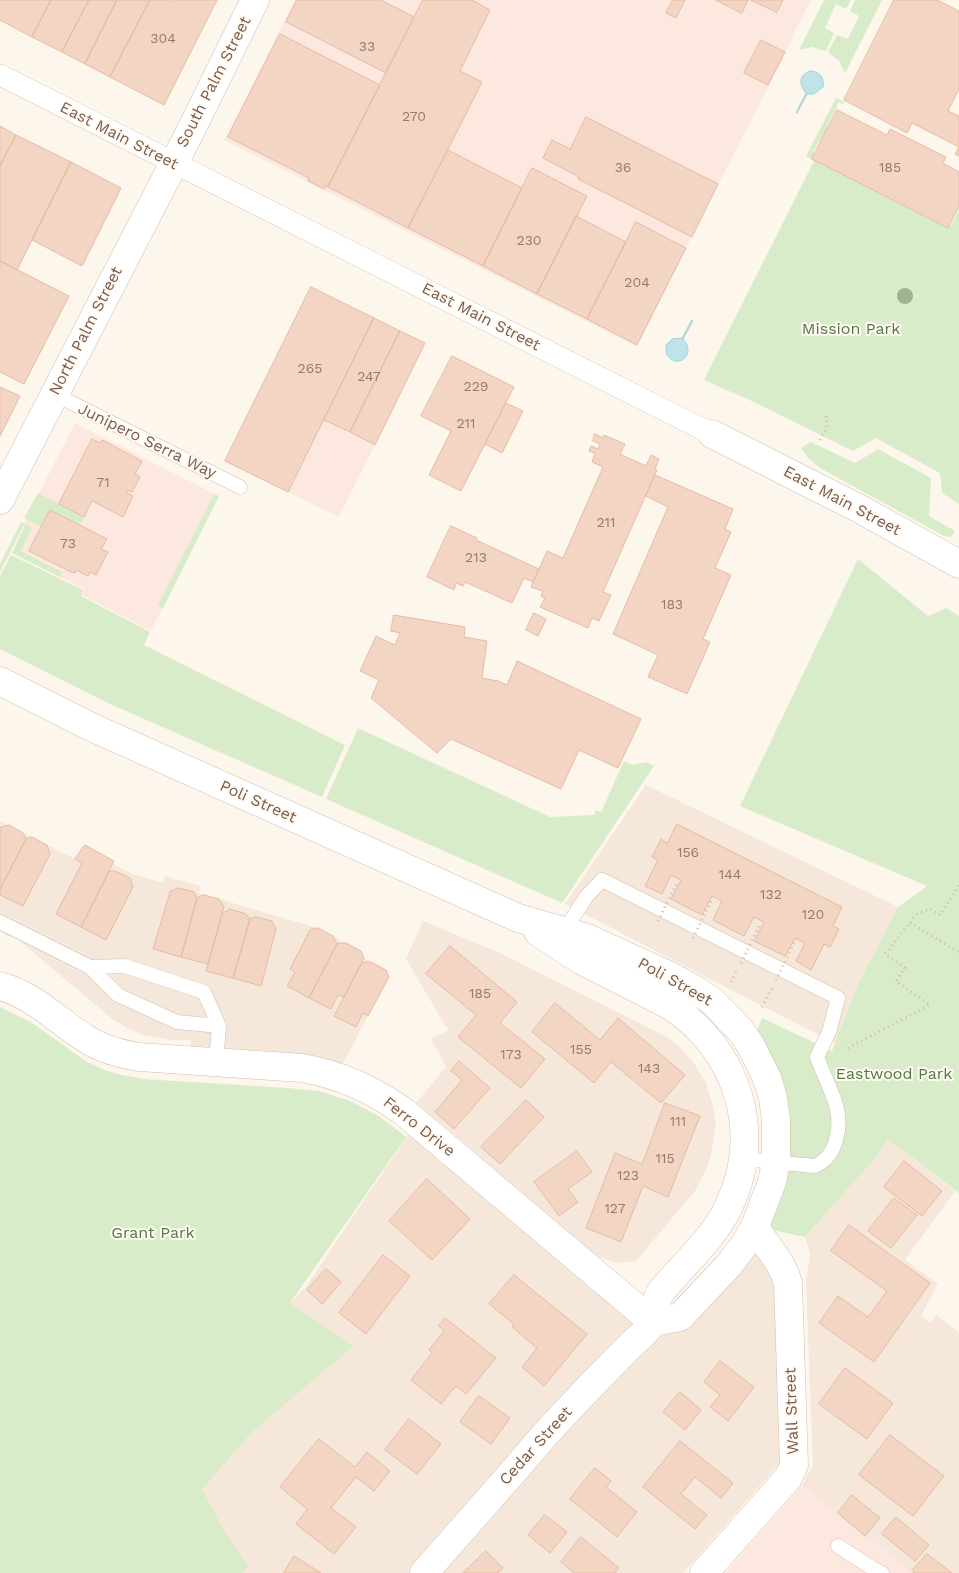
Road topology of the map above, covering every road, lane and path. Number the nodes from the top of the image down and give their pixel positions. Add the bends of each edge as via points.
1 (255, 0) edge
2 (0, 75) edge
3 (173, 163) junction
4 (54, 394) junction
5 (826, 415) dead end
6 (712, 434) joint
7 (820, 440) dead end
8 (240, 487) dead end
9 (0, 500) edge
10 (959, 564) edge
11 (0, 681) edge
12 (677, 884) dead end
13 (959, 885) edge
14 (711, 901) dead end
15 (518, 918) junction
16 (0, 922) edge
17 (910, 923) junction
18 (760, 924) dead end
19 (655, 928) dead end
20 (564, 931) junction
21 (693, 938) dead end
22 (794, 943) dead end
23 (959, 952) edge
24 (90, 967) junction
25 (0, 986) edge
26 (728, 990) dead end
27 (762, 1007) dead end
28 (219, 1026) junction
29 (848, 1048) dead end
30 (216, 1063) junction
31 (744, 1159) junction
32 (776, 1162) junction
33 (756, 1226) junction
34 (653, 1322) junction
35 (838, 1546) dead end
36 (424, 1573) edge
37 (704, 1573) edge
38 (882, 1573) edge

1 - 3 main road, South Palm Street
2 - 3 street, East Main Street
3 - 4 main road, North Palm Street
3 - 6 street, East Main Street
4 - 8 lane, Junipero Serra Way
4 - 9 main road, North Palm Street
5 - 7 path via 827,427
6 - 10 main road, East Main Street via 860,509
11 - 15 main road, Poli Street via 88,726
12 - 19 path, bridge
13 - 17 path via 940,914 930,909 916,915
14 - 21 path, bridge
15 - 20 main road, Poli Street
15 - 31 main road, Poli Street via 579,959 671,1006 700,1030 729,1073 738,1094 744,1118
16 - 24 lane
17 - 23 path
17 - 29 path via 885,954 905,968 896,981 930,1004
18 - 26 path, bridge
20 - 32 main road, Poli Street via 587,938 670,976 712,1001 726,1014 752,1046 767,1078 773,1098
20 - 32 lane via 586,897 602,880 838,998 829,1032 817,1057 836,1107 837,1136 829,1156 822,1163 814,1166
22 - 27 path, bridge
24 - 28 lane via 118,995 177,1022
24 - 28 lane via 125,966 204,992
25 - 30 main road, Ferro Drive via 31,999 102,1048 140,1057
28 - 30 lane
30 - 34 main road, Ferro Drive via 302,1068 351,1081 386,1099
31 - 32 lane
31 - 34 main road, Poli Street via 740,1180 728,1209 658,1296
32 - 33 main road, Poli Street
33 - 34 main road via 728,1266 680,1317
33 - 37 main road, Wall Street via 780,1262 788,1283 794,1465 788,1478
34 - 36 main road, Cedar Street via 566,1411
35 - 38 lane

